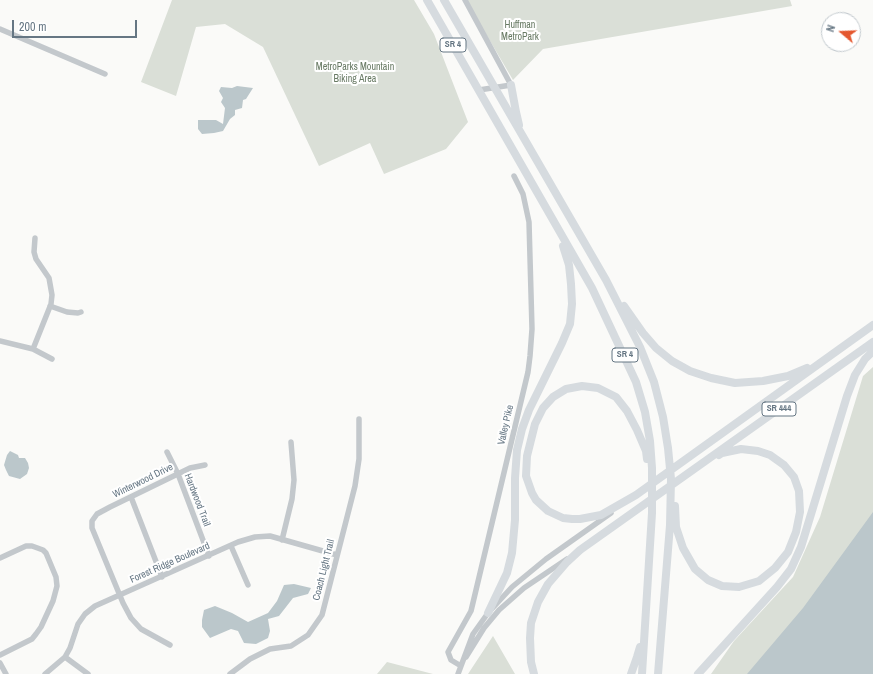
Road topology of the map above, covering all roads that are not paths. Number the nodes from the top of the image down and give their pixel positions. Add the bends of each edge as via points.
1 (427, 0) edge
2 (444, 0) edge
3 (464, 0) edge
4 (0, 28) edge
5 (105, 74) dead end
6 (511, 85) junction
7 (494, 88) junction
8 (478, 90) junction
9 (522, 135) junction
10 (514, 176) dead end
11 (558, 230) junction
12 (35, 238) dead end
13 (606, 280) junction
14 (50, 306) junction
15 (82, 312) dead end
16 (873, 325) edge
17 (0, 340) edge
18 (873, 342) edge
19 (33, 349) junction
20 (873, 351) edge
21 (52, 359) dead end
22 (821, 362) junction
23 (359, 419) dead end
24 (291, 442) dead end
25 (167, 452) dead end
26 (205, 464) dead end
27 (178, 474) junction
28 (686, 475) junction
29 (670, 479) junction
30 (652, 494) junction
31 (636, 495) junction
32 (131, 497) junction
33 (282, 540) junction
34 (231, 546) junction
35 (580, 550) junction
36 (337, 555) junction
37 (209, 556) junction
38 (0, 558) edge
39 (162, 577) junction
40 (248, 585) dead end
41 (120, 595) junction
42 (488, 613) junction
43 (646, 623) junction
44 (170, 645) dead end
45 (0, 655) edge
46 (65, 657) junction
47 (0, 663) edge
48 (461, 666) junction
49 (6, 674) edge
50 (46, 674) edge
51 (88, 674) edge
52 (230, 674) edge
53 (458, 674) edge
54 (534, 674) edge
55 (631, 674) edge
56 (642, 674) edge
57 (658, 674) edge
58 (698, 674) edge

1 - 8 highway, SR 4
2 - 7 highway, SR 4
3 - 6 street
4 - 5 street
6 - 7 street
6 - 9 highway
7 - 8 street
7 - 9 highway, SR 4
8 - 11 highway, SR 4
9 - 13 highway, SR 4
10 - 48 street, Valley Pike via 523,194 529,222 531,351 471,610 448,652 451,660
11 - 30 highway, SR 4 via 592,288 636,382 650,441
11 - 42 highway via 569,265 572,304 570,324 522,429 517,450 512,553 507,573
12 - 14 street via 36,259 52,287
13 - 22 highway via 656,348 690,371 736,383 788,376
13 - 29 highway, SR 4 via 640,347 654,382 663,417
14 - 15 street via 67,312
14 - 19 street
16 - 22 highway, SR 444
17 - 19 street
18 - 28 highway, SR 444
19 - 21 street
20 - 58 highway via 855,376 847,396 801,547 791,569
22 - 31 highway, SR 444
23 - 36 street, Coach Light Trail via 359,459 355,486
24 - 33 street via 294,480
25 - 27 street, Hardwood Trail
26 - 27 street, Winterwood Drive
27 - 32 street, Winterwood Drive
27 - 37 street, Hardwood Trail
28 - 29 highway via 722,453 741,449 770,455 784,464 794,477 800,512 788,552 775,568 759,581 739,587 722,586 708,580 695,569 683,548 676,527
28 - 35 highway, SR 444
29 - 57 highway, SR 4 via 670,525
30 - 31 highway via 646,451 631,417 616,398 598,388 582,386 566,389 553,397 543,408 535,424 527,456 526,476 536,500 555,515 580,519 601,515
30 - 43 highway, SR 4
31 - 42 street via 546,559 512,587
32 - 39 street
32 - 41 street, Winterwood Drive via 97,514 92,521 92,528
33 - 34 street, Forest Ridge Boulevard via 270,536 255,537
33 - 36 street, Forest Ridge Boulevard
34 - 37 street, Forest Ridge Boulevard
34 - 40 street
35 - 48 street via 524,588 499,610 484,628
35 - 54 highway via 556,573 538,602 531,623 530,638
36 - 52 street, Coach Light Trail via 322,615 308,635 291,646 270,649 250,659
37 - 39 street, Forest Ridge Boulevard
38 - 45 street via 26,546 43,550 56,577 57,586 41,627 32,639
39 - 41 street, Forest Ridge Boulevard
41 - 44 street via 135,623 147,633
41 - 46 street, Forest Ridge Boulevard via 95,606 85,614 78,624
42 - 48 street via 473,634
43 - 55 highway
43 - 56 highway, SR 4
46 - 50 street, Forest Ridge Boulevard
46 - 51 street
47 - 49 street
48 - 53 street

